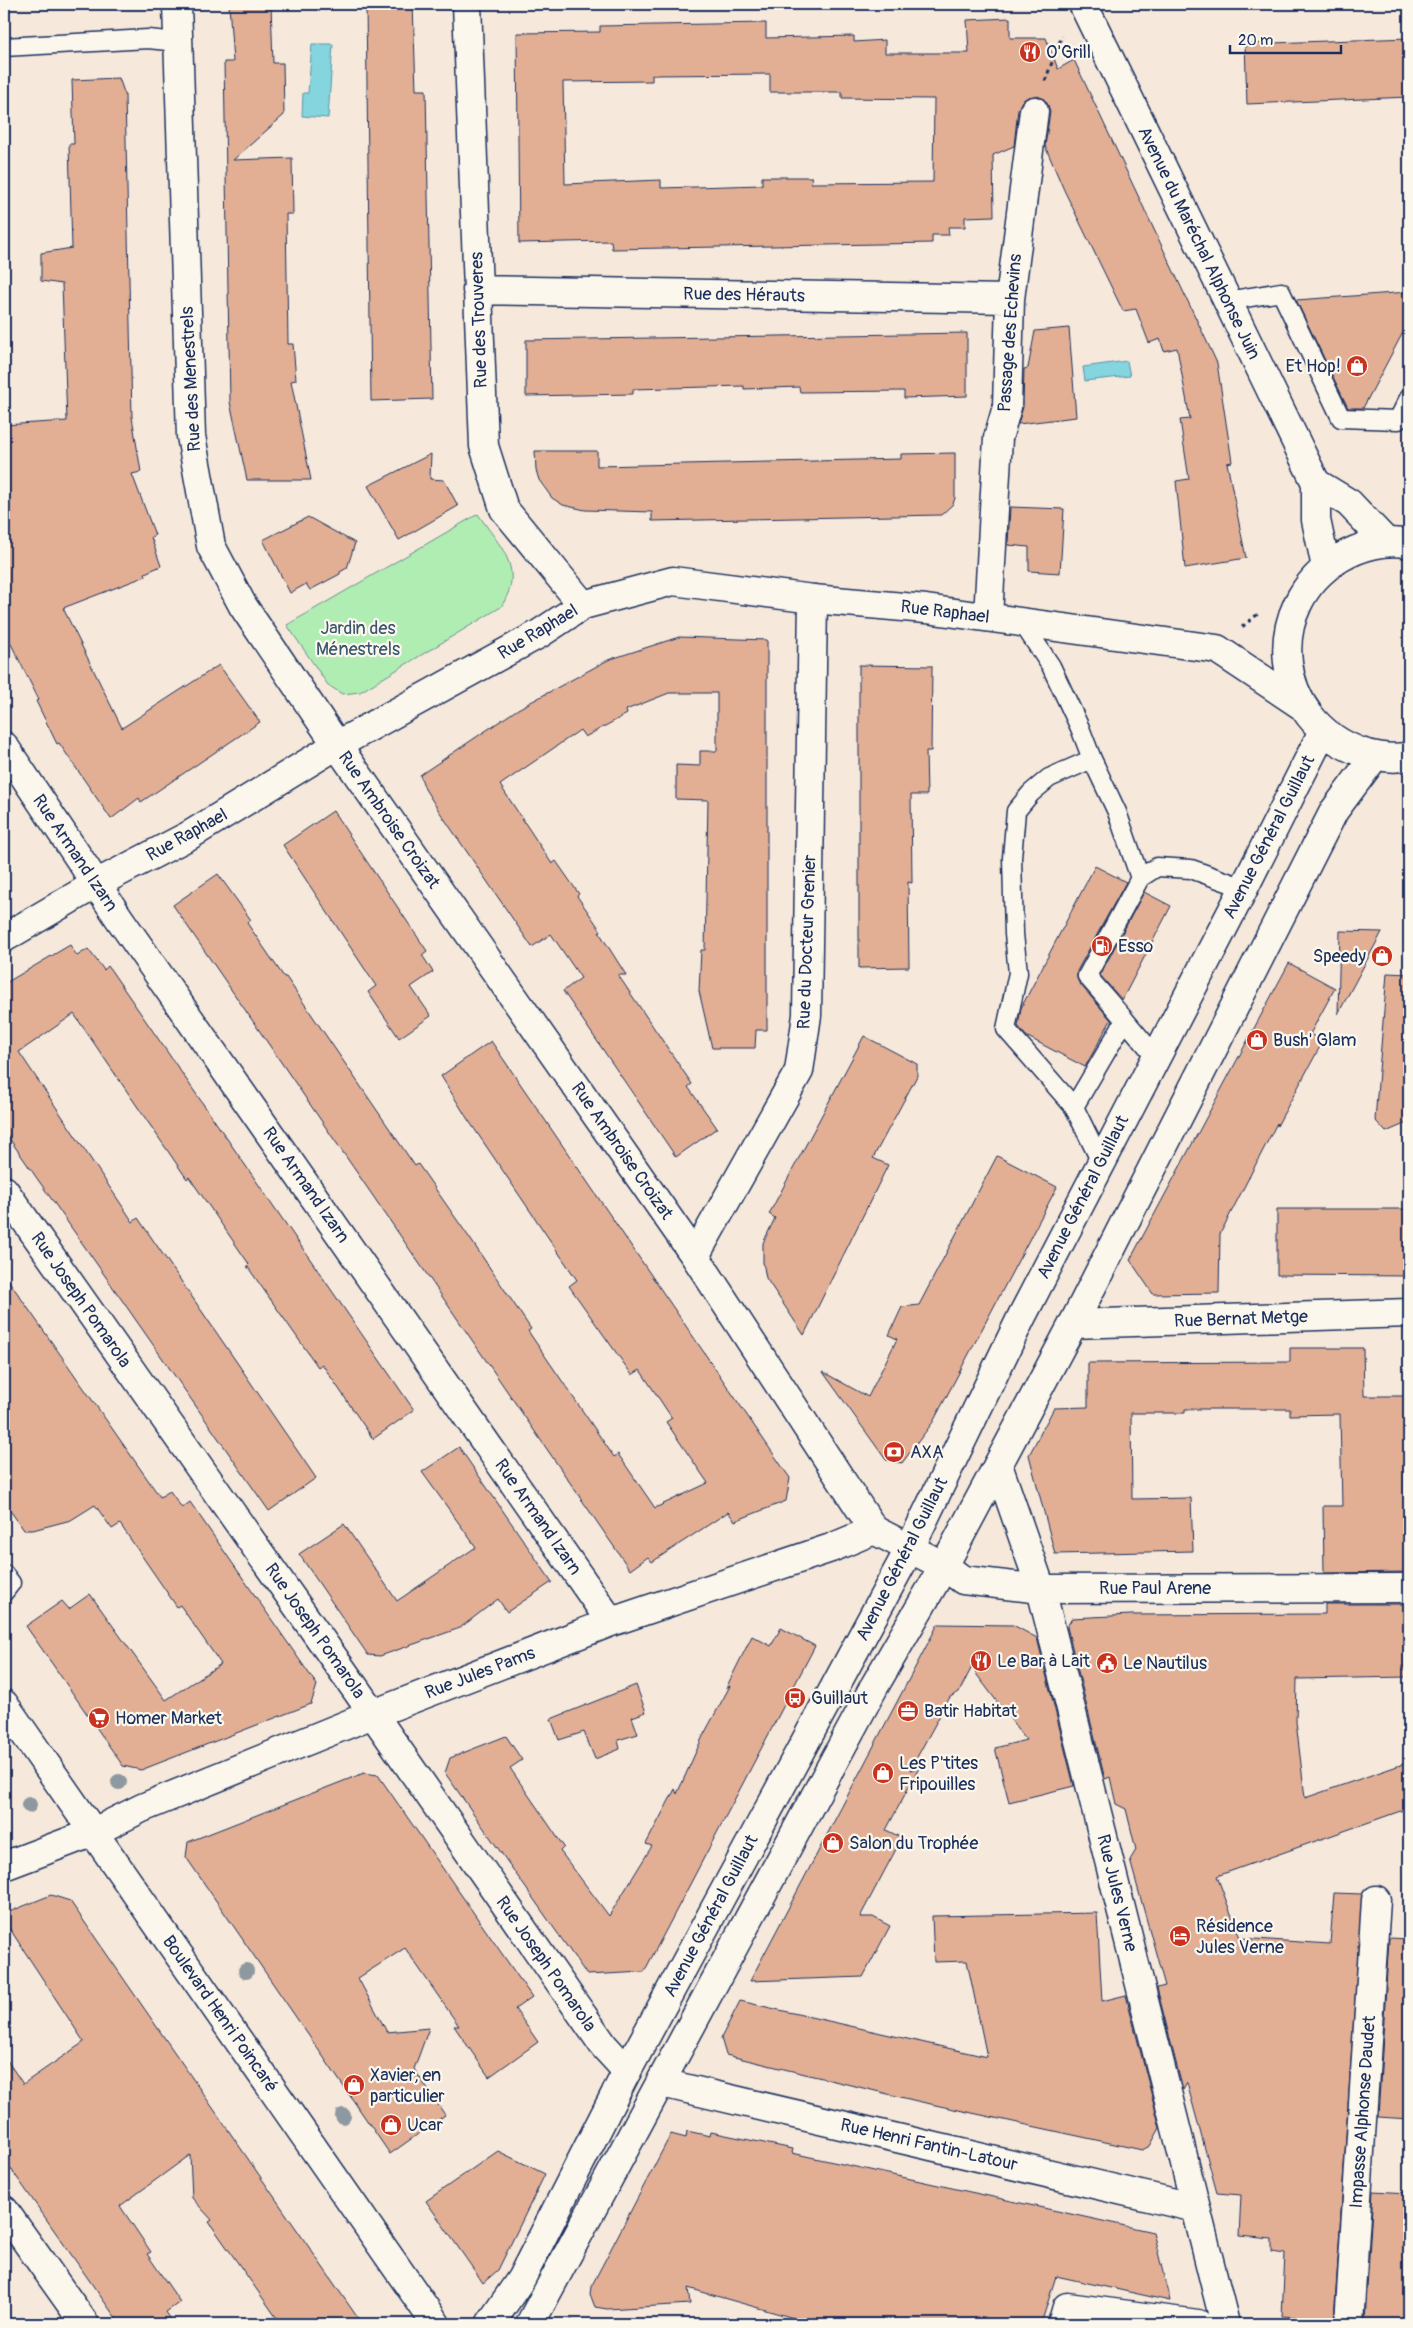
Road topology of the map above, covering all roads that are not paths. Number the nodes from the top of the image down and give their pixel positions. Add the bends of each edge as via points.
1 (177, 4) edge
2 (467, 4) edge
3 (1086, 10) edge
4 (178, 42) junction
5 (4, 47) edge
6 (1034, 111) road end
7 (477, 290) junction
8 (1010, 299) junction
9 (1227, 301) junction
10 (1409, 398) edge
11 (1316, 482) junction
12 (1401, 540) edge
13 (1326, 567) junction
14 (813, 599) junction
15 (583, 605) junction
16 (988, 616) junction
17 (1021, 621) junction
18 (1301, 705) junction
19 (1323, 731) junction
20 (337, 745) junction
21 (4, 746) edge
22 (1092, 759) junction
23 (1398, 760) edge
24 (1140, 878) junction
25 (96, 884) junction
26 (1244, 888) junction
27 (4, 938) edge
28 (1125, 1020) junction
29 (1156, 1057) junction
30 (1074, 1107) junction
31 (1101, 1162) junction
32 (4, 1190) edge
33 (695, 1256) junction
34 (1409, 1313) edge
35 (1074, 1324) junction
36 (998, 1465) junction
37 (874, 1530) junction
38 (910, 1548) junction
39 (944, 1566) junction
40 (4, 1574) edge
41 (1409, 1588) edge
42 (1041, 1589) junction
43 (4, 1592) edge
44 (611, 1622) junction
45 (4, 1704) edge
46 (373, 1714) junction
47 (94, 1832) junction
48 (4, 1866) edge
49 (1376, 1900) dead end
50 (627, 2071) junction
51 (662, 2082) junction
52 (1196, 2208) junction
53 (4, 2210) edge
54 (1065, 2316) edge
55 (85, 2324) edge
56 (436, 2324) edge
57 (490, 2324) edge
58 (530, 2324) edge
59 (1198, 2324) edge
60 (1225, 2324) edge
61 (1349, 2324) edge

1 - 4 street, Rue des Menestrels
2 - 7 street, Rue des Trouveres
3 - 9 street, Avenue du Maréchal Alphonse Juin
4 - 5 lane via 148,39
4 - 20 street, Rue des Menestrels via 191,436 211,546 243,606
6 - 8 street, Passage des Echevins
7 - 8 street, Rue des Hérauts
7 - 15 street, Rue des Trouveres via 484,446 504,509
8 - 16 street, Passage des Echevins via 1007,407 998,438
9 - 10 lane via 1281,292 1341,418 1398,420
9 - 11 street, Avenue du Maréchal Alphonse Juin
11 - 12 street
11 - 13 street, Avenue du Maréchal Alphonse Juin via 1316,520
12 - 13 street via 1354,550
13 - 18 street via 1310,582 1289,625 1290,680
14 - 15 street, Rue Raphael via 673,581
14 - 16 street, Rue Raphael
14 - 33 street, Rue du Docteur Grenier via 807,1015 799,1071
15 - 20 street, Rue Raphael via 539,634
16 - 17 street, Rue Raphael
17 - 18 street, Rue Raphael via 1217,649
17 - 22 lane via 1051,666
18 - 19 street
19 - 23 street via 1348,747
19 - 26 street, Avenue Général Guillaut
20 - 25 street, Rue Raphael via 190,835
20 - 33 street, Rue Ambroise Croizat
21 - 25 street, Rue Armand Izarn
22 - 24 lane via 1117,812
22 - 30 lane via 1049,778 1030,793 1016,811 1012,858 1018,973 1006,1029
23 - 35 street, Avenue Général Guillaut via 1334,811
24 - 26 lane via 1157,867 1191,870
24 - 28 lane via 1087,976
25 - 27 street, Rue Raphael
25 - 44 street, Rue Armand Izarn
26 - 29 street, Avenue Général Guillaut
28 - 29 lane
28 - 30 lane
29 - 31 street, Avenue Général Guillaut
30 - 31 lane
31 - 38 street, Avenue Général Guillaut via 1022,1316
32 - 46 street, Rue Joseph Pomarola
33 - 37 street, Rue Ambroise Croizat
34 - 35 street, Rue Bernat Metge
35 - 36 street, Avenue Général Guillaut
36 - 39 street, Avenue Général Guillaut
36 - 42 street, Rue Jules Verne
37 - 38 street
37 - 44 street, Rue Jules Pams via 831,1548
38 - 39 street, Rue Paul Arene
38 - 50 street, Avenue Général Guillaut
39 - 42 street, Rue Paul Arene via 963,1580
39 - 51 street, Avenue Général Guillaut via 875,1685
40 - 43 lane via 11,1583
41 - 42 street, Rue Paul Arene
42 - 52 street, Rue Jules Verne
44 - 46 street, Rue Jules Pams
45 - 47 street, Boulevard Henri Poincaré
46 - 47 street, Rue Jules Pams via 142,1808
46 - 50 street, Rue Joseph Pomarola via 604,2046
47 - 48 street, Rue Jules Pams
47 - 56 street, Boulevard Henri Poincaré
49 - 61 street, Impasse Alphonse Daudet
50 - 57 street, Avenue Général Guillaut via 522,2279
51 - 52 street, Rue Henri Fantin-Latour
51 - 58 street, Avenue Général Guillaut
52 - 60 street, Rue Jules Verne
53 - 55 street
54 - 59 street

